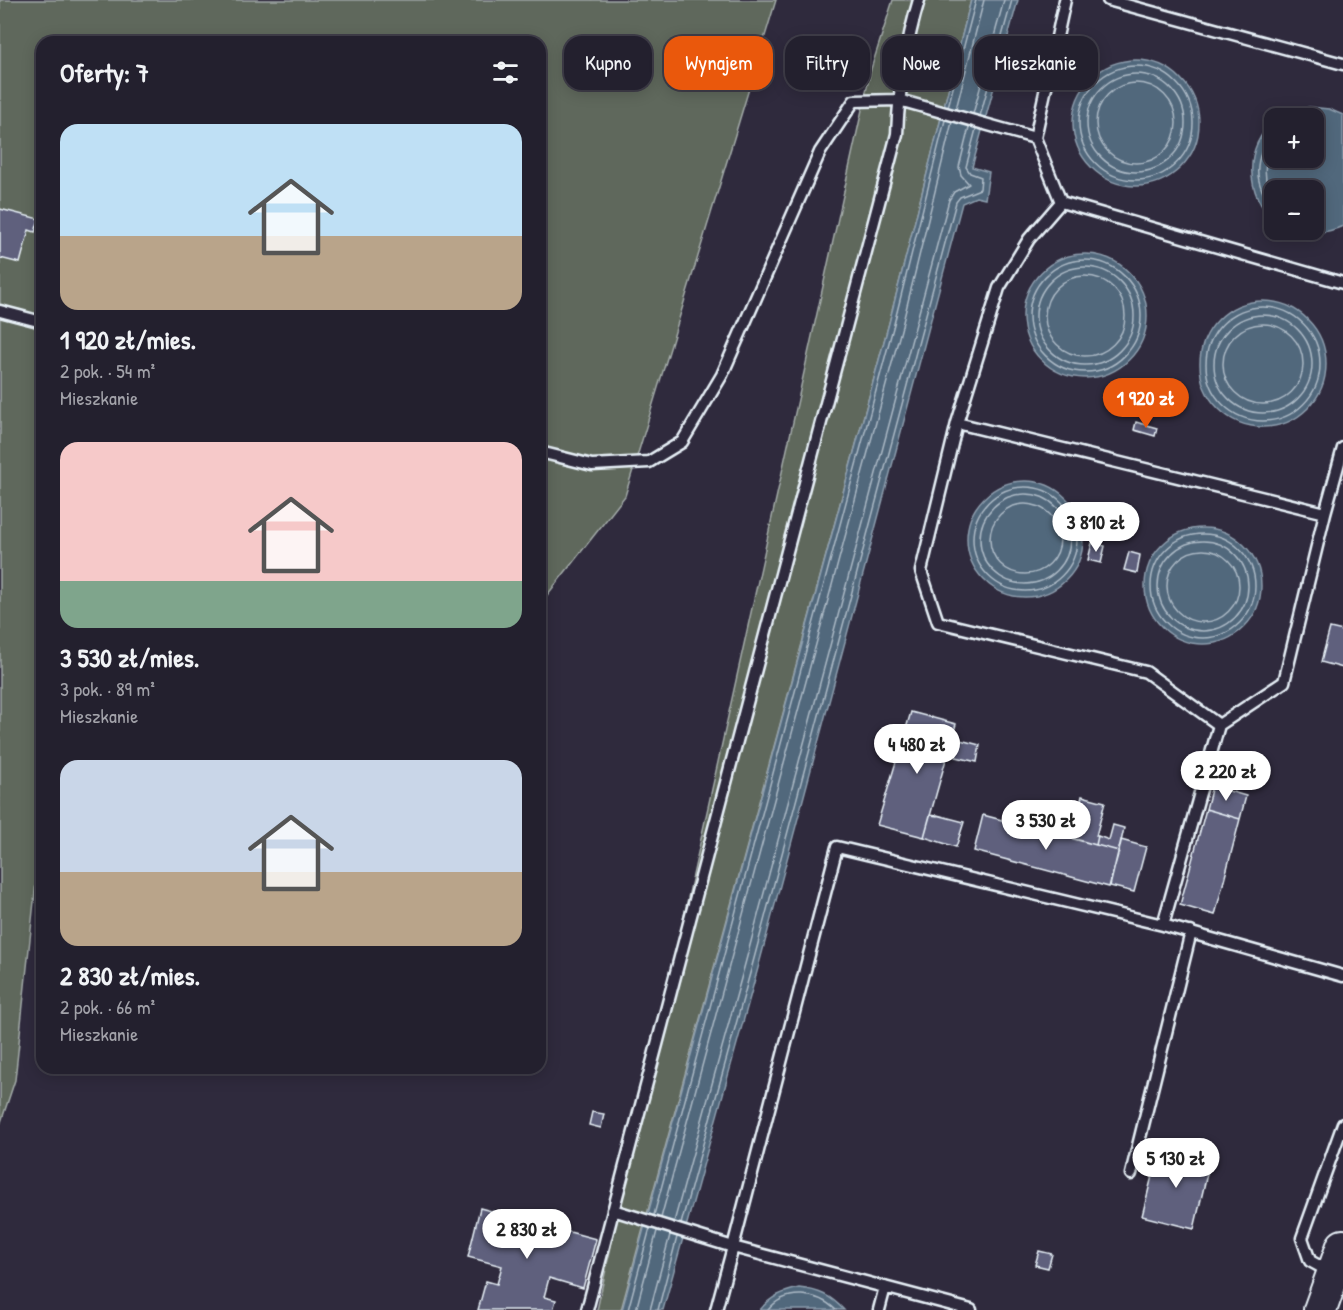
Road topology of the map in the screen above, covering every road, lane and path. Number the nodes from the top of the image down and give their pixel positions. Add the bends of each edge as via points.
1 (919, 0) edge
2 (1065, 0) edge
3 (1108, 0) edge
4 (1343, 64) edge
5 (899, 100) junction
6 (1035, 138) junction
7 (1061, 202) junction
8 (1343, 283) edge
9 (0, 311) edge
10 (36, 320) edge
11 (957, 423) junction
12 (1343, 448) edge
13 (546, 454) edge
14 (1324, 513) junction
15 (1219, 725) junction
16 (1163, 925) junction
17 (1191, 932) junction
18 (1343, 976) edge
19 (1343, 1124) edge
20 (1131, 1174) dead end
21 (613, 1210) junction
22 (733, 1246) junction
23 (1340, 1266) edge
24 (885, 1287) junction
25 (587, 1310) edge
26 (716, 1310) edge
27 (879, 1310) edge
28 (971, 1310) edge
29 (1320, 1310) edge

1 - 5 lane
2 - 6 lane
3 - 4 lane
5 - 6 lane
5 - 13 lane via 854,101 820,152 722,375 682,442 649,462 592,465
5 - 21 lane via 897,134
6 - 7 lane
7 - 8 lane
7 - 11 lane via 1029,239 999,288
9 - 10 lane
11 - 14 lane
11 - 15 lane via 921,571 938,622 1146,672
12 - 14 lane
14 - 15 lane via 1284,682
15 - 16 lane
16 - 17 lane
16 - 22 lane via 837,846
17 - 18 lane
17 - 20 lane
19 - 23 lane via 1302,1238 1310,1261
21 - 22 lane
21 - 25 lane
22 - 24 lane
22 - 26 lane
23 - 29 main road
24 - 27 lane
24 - 28 lane

